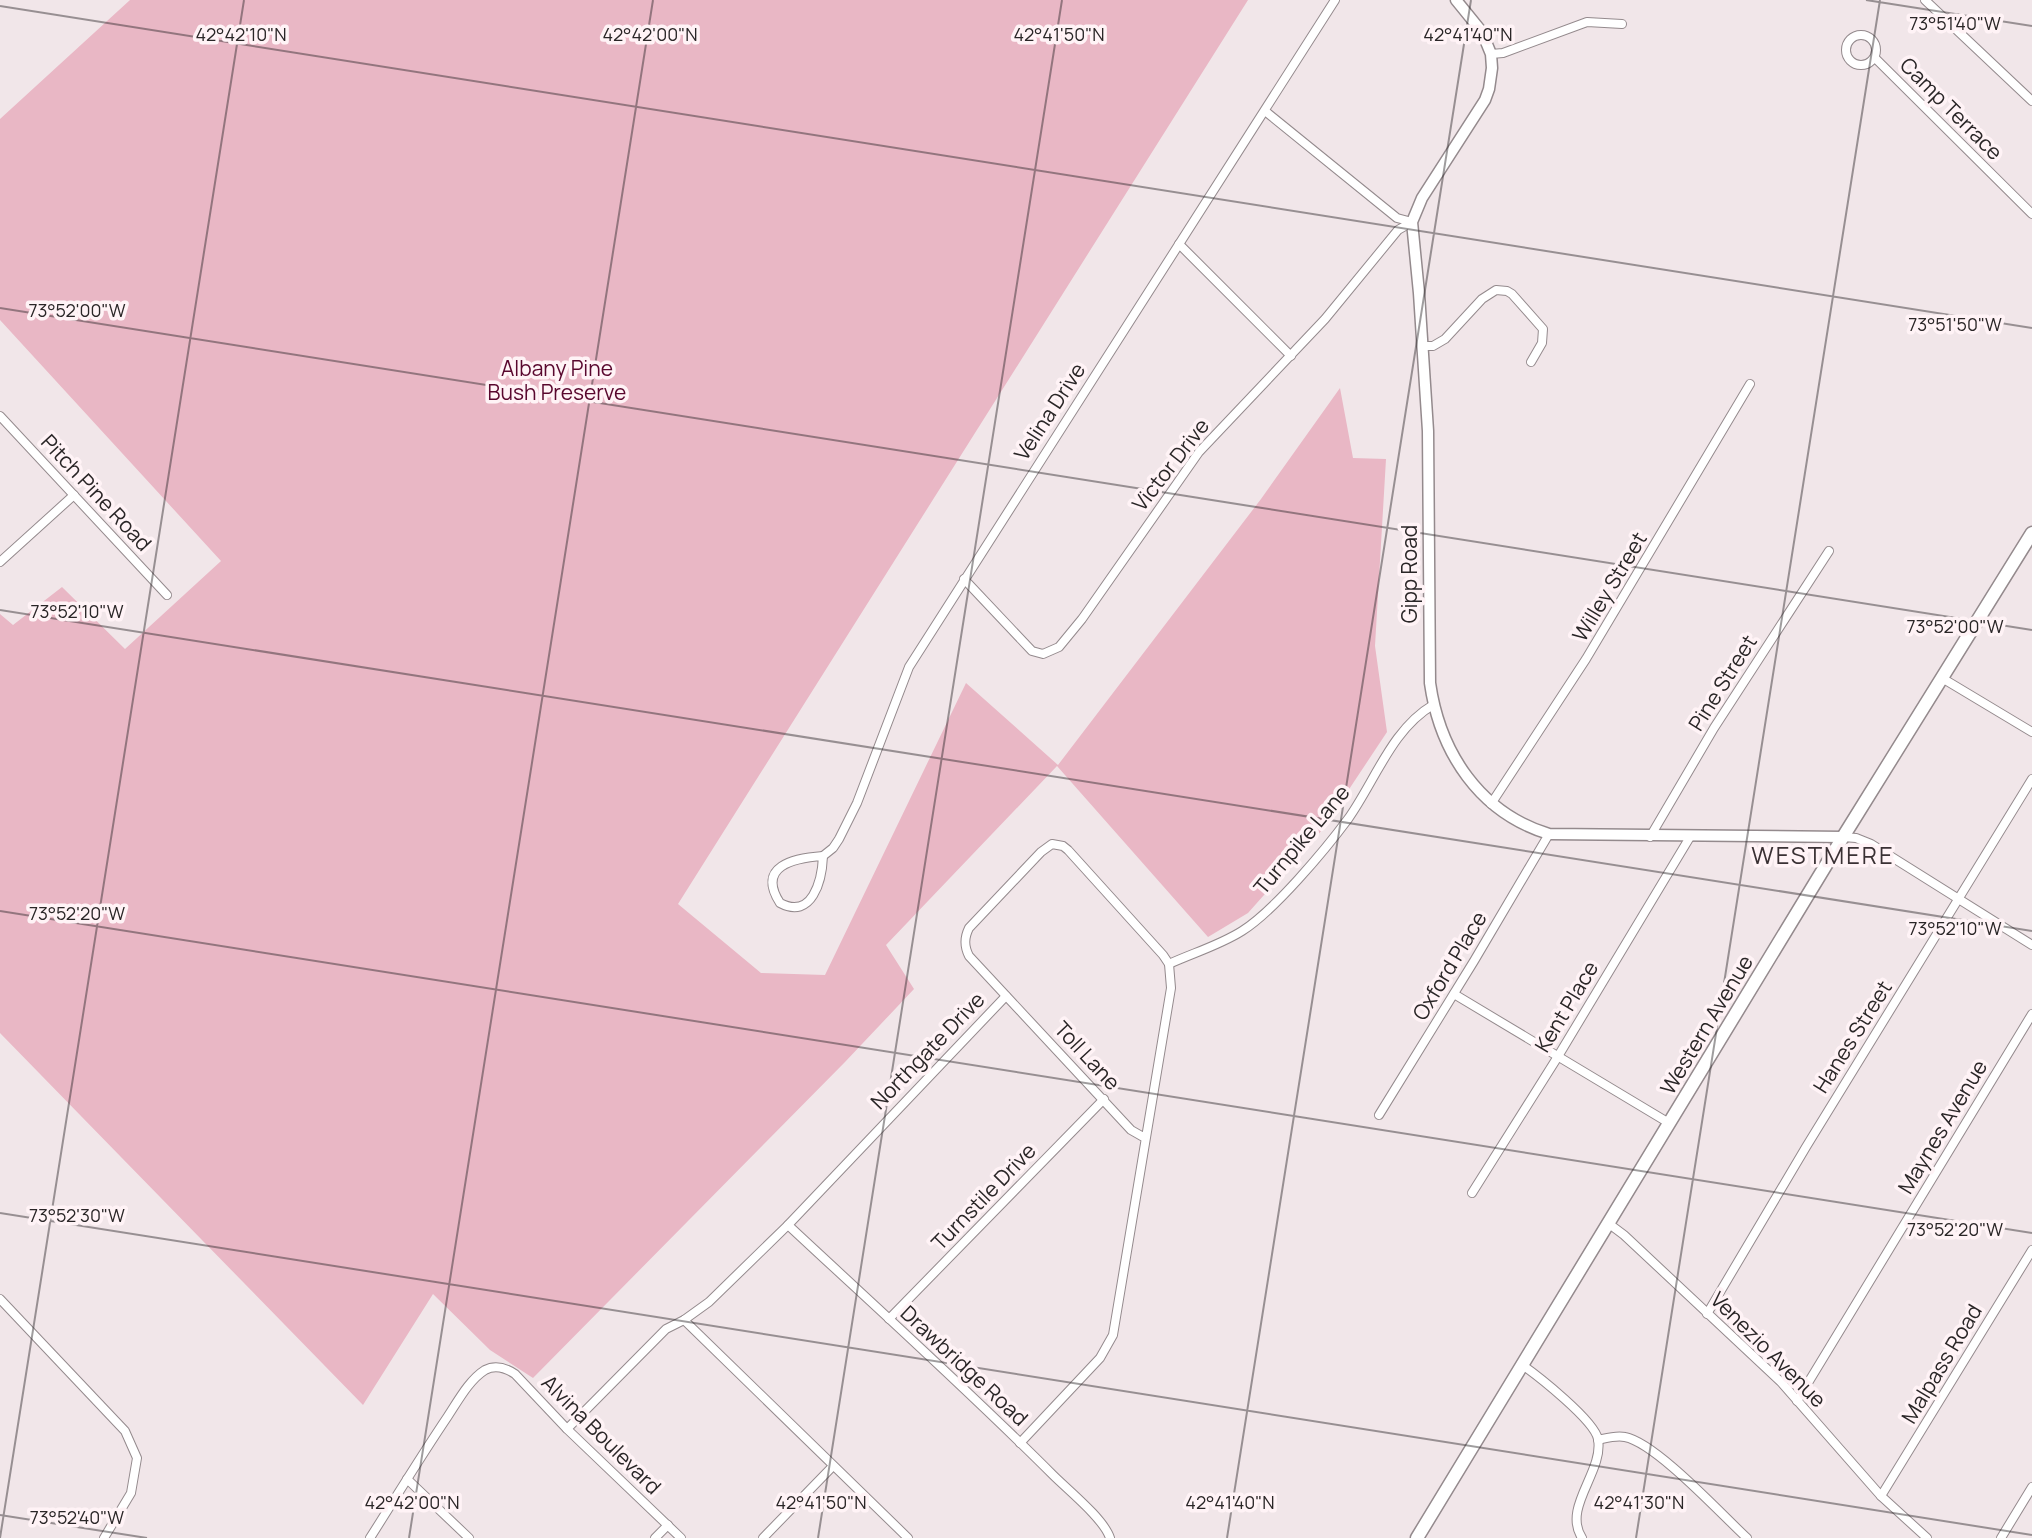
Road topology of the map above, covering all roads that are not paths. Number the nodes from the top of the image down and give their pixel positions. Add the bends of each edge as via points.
1 (1335, 0) edge
2 (1456, 0) edge
3 (1925, 0) edge
4 (1622, 24) dead end
5 (1491, 54) junction
6 (1875, 58) dead end
7 (2032, 101) edge
8 (1265, 111) junction
9 (2032, 214) edge
10 (1412, 222) junction
11 (1179, 244) junction
12 (1422, 346) junction
13 (1291, 356) junction
14 (1531, 362) dead end
15 (1750, 384) dead end
16 (0, 416) edge
17 (74, 495) junction
18 (2032, 533) edge
19 (1829, 551) dead end
20 (0, 562) edge
21 (964, 579) junction
22 (167, 595) dead end
23 (1942, 678) junction
24 (1433, 705) junction
25 (2032, 732) edge
26 (2032, 779) edge
27 (1491, 804) junction
28 (1549, 834) junction
29 (1650, 837) junction
30 (1690, 837) junction
31 (1843, 837) junction
32 (822, 856) junction
33 (1959, 899) junction
34 (2032, 945) edge
35 (1169, 964) junction
36 (1454, 994) junction
37 (1006, 996) junction
38 (2032, 1014) edge
39 (1557, 1058) junction
40 (1104, 1099) junction
41 (1379, 1115) dead end
42 (1669, 1123) junction
43 (1145, 1138) junction
44 (1472, 1193) dead end
45 (1608, 1223) junction
46 (788, 1225) junction
47 (2032, 1250) edge
48 (0, 1299) edge
49 (1707, 1314) junction
50 (889, 1319) junction
51 (684, 1320) junction
52 (1521, 1364) junction
53 (1797, 1401) junction
54 (567, 1429) junction
55 (1598, 1440) junction
56 (1020, 1443) junction
57 (833, 1466) junction
58 (407, 1479) junction
59 (2032, 1487) edge
60 (1881, 1496) junction
61 (668, 1525) junction
62 (104, 1538) edge
63 (370, 1538) edge
64 (469, 1538) edge
65 (654, 1538) edge
66 (681, 1538) edge
67 (763, 1538) edge
68 (908, 1538) edge
69 (1110, 1538) edge
70 (1417, 1538) edge
71 (1582, 1538) edge
72 (1746, 1538) edge
73 (1927, 1538) edge
74 (2001, 1538) edge

1 - 8 street, Velina Drive
2 - 5 street via 1482,32
3 - 7 street
4 - 5 street via 1587,22
5 - 10 street via 1492,78 1485,100 1422,198
6 - 9 street, Camp Terrace
8 - 10 street via 1397,218
8 - 11 street, Velina Drive
10 - 12 street, Gipp Road
10 - 13 street, Victor Drive via 1398,230
11 - 13 street
11 - 21 street, Velina Drive
12 - 14 street via 1439,343 1489,293 1503,290 1543,329 1542,344
12 - 24 street, Gipp Road
13 - 21 street, Victor Drive via 1199,452 1082,619 1054,651 1032,651
15 - 27 street, Willey Street via 1587,659
16 - 17 street, Pitch Pine Road
17 - 20 street
17 - 22 street, Pitch Pine Road
18 - 23 main road, Western Avenue
19 - 29 street, Pine Street via 1714,728
21 - 32 street, Velina Drive via 909,667 857,803 839,839
23 - 25 street
23 - 31 main road, Western Avenue
24 - 27 street, Gipp Road via 1454,759
24 - 35 street, Turnpike Lane via 1406,725 1347,820 1261,915 1232,936
26 - 33 street, Hanes Street
27 - 28 street, Gipp Road
28 - 29 street, Gipp Road
28 - 36 street, Oxford Place
29 - 30 street, Gipp Road
30 - 31 street, Gipp Road
30 - 39 street, Kent Place
31 - 33 street via 1871,844
31 - 42 main road, Western Avenue
32 - 32 street, Velina Drive via 792,861 777,869 773,885 780,903 794,909 808,902 822,874
33 - 34 street
33 - 49 street, Hanes Street
35 - 37 street, Northgate Drive via 1068,850 1052,844 966,935 969,956
35 - 43 street via 1169,1005
36 - 39 street
36 - 41 street, Oxford Place
37 - 40 street, Toll Lane
37 - 46 street, Northgate Drive
38 - 53 street, Maynes Avenue
39 - 42 street
39 - 44 street, Kent Place
40 - 43 street, Toll Lane via 1131,1130
40 - 50 street, Turnstile Drive
42 - 45 main road, Western Avenue
43 - 56 street via 1113,1335 1100,1358
45 - 49 street, Venezio Avenue
45 - 52 main road, Western Avenue
46 - 50 street, Drawbridge Road
46 - 51 street, Northgate Drive via 709,1302
47 - 60 street, Malpass Road
48 - 62 street via 125,1431 137,1458 131,1493
49 - 53 street, Venezio Avenue
50 - 56 street, Drawbridge Road
51 - 54 street, Northgate Drive via 666,1329
51 - 57 street
52 - 55 street via 1589,1422
52 - 70 main road, Western Avenue
53 - 60 street, Venezio Avenue
54 - 58 street, Alvina Boulevard via 515,1374 505,1367 493,1367 464,1392
54 - 61 street, Alvina Boulevard
55 - 71 street via 1577,1515
55 - 72 street via 1627,1437 1651,1448
56 - 69 street, Drawbridge Road via 1095,1517
57 - 67 street
57 - 68 street
58 - 63 street
58 - 64 street
59 - 74 street
60 - 73 street, Venezio Avenue
61 - 65 street
61 - 66 street, Alvina Boulevard

